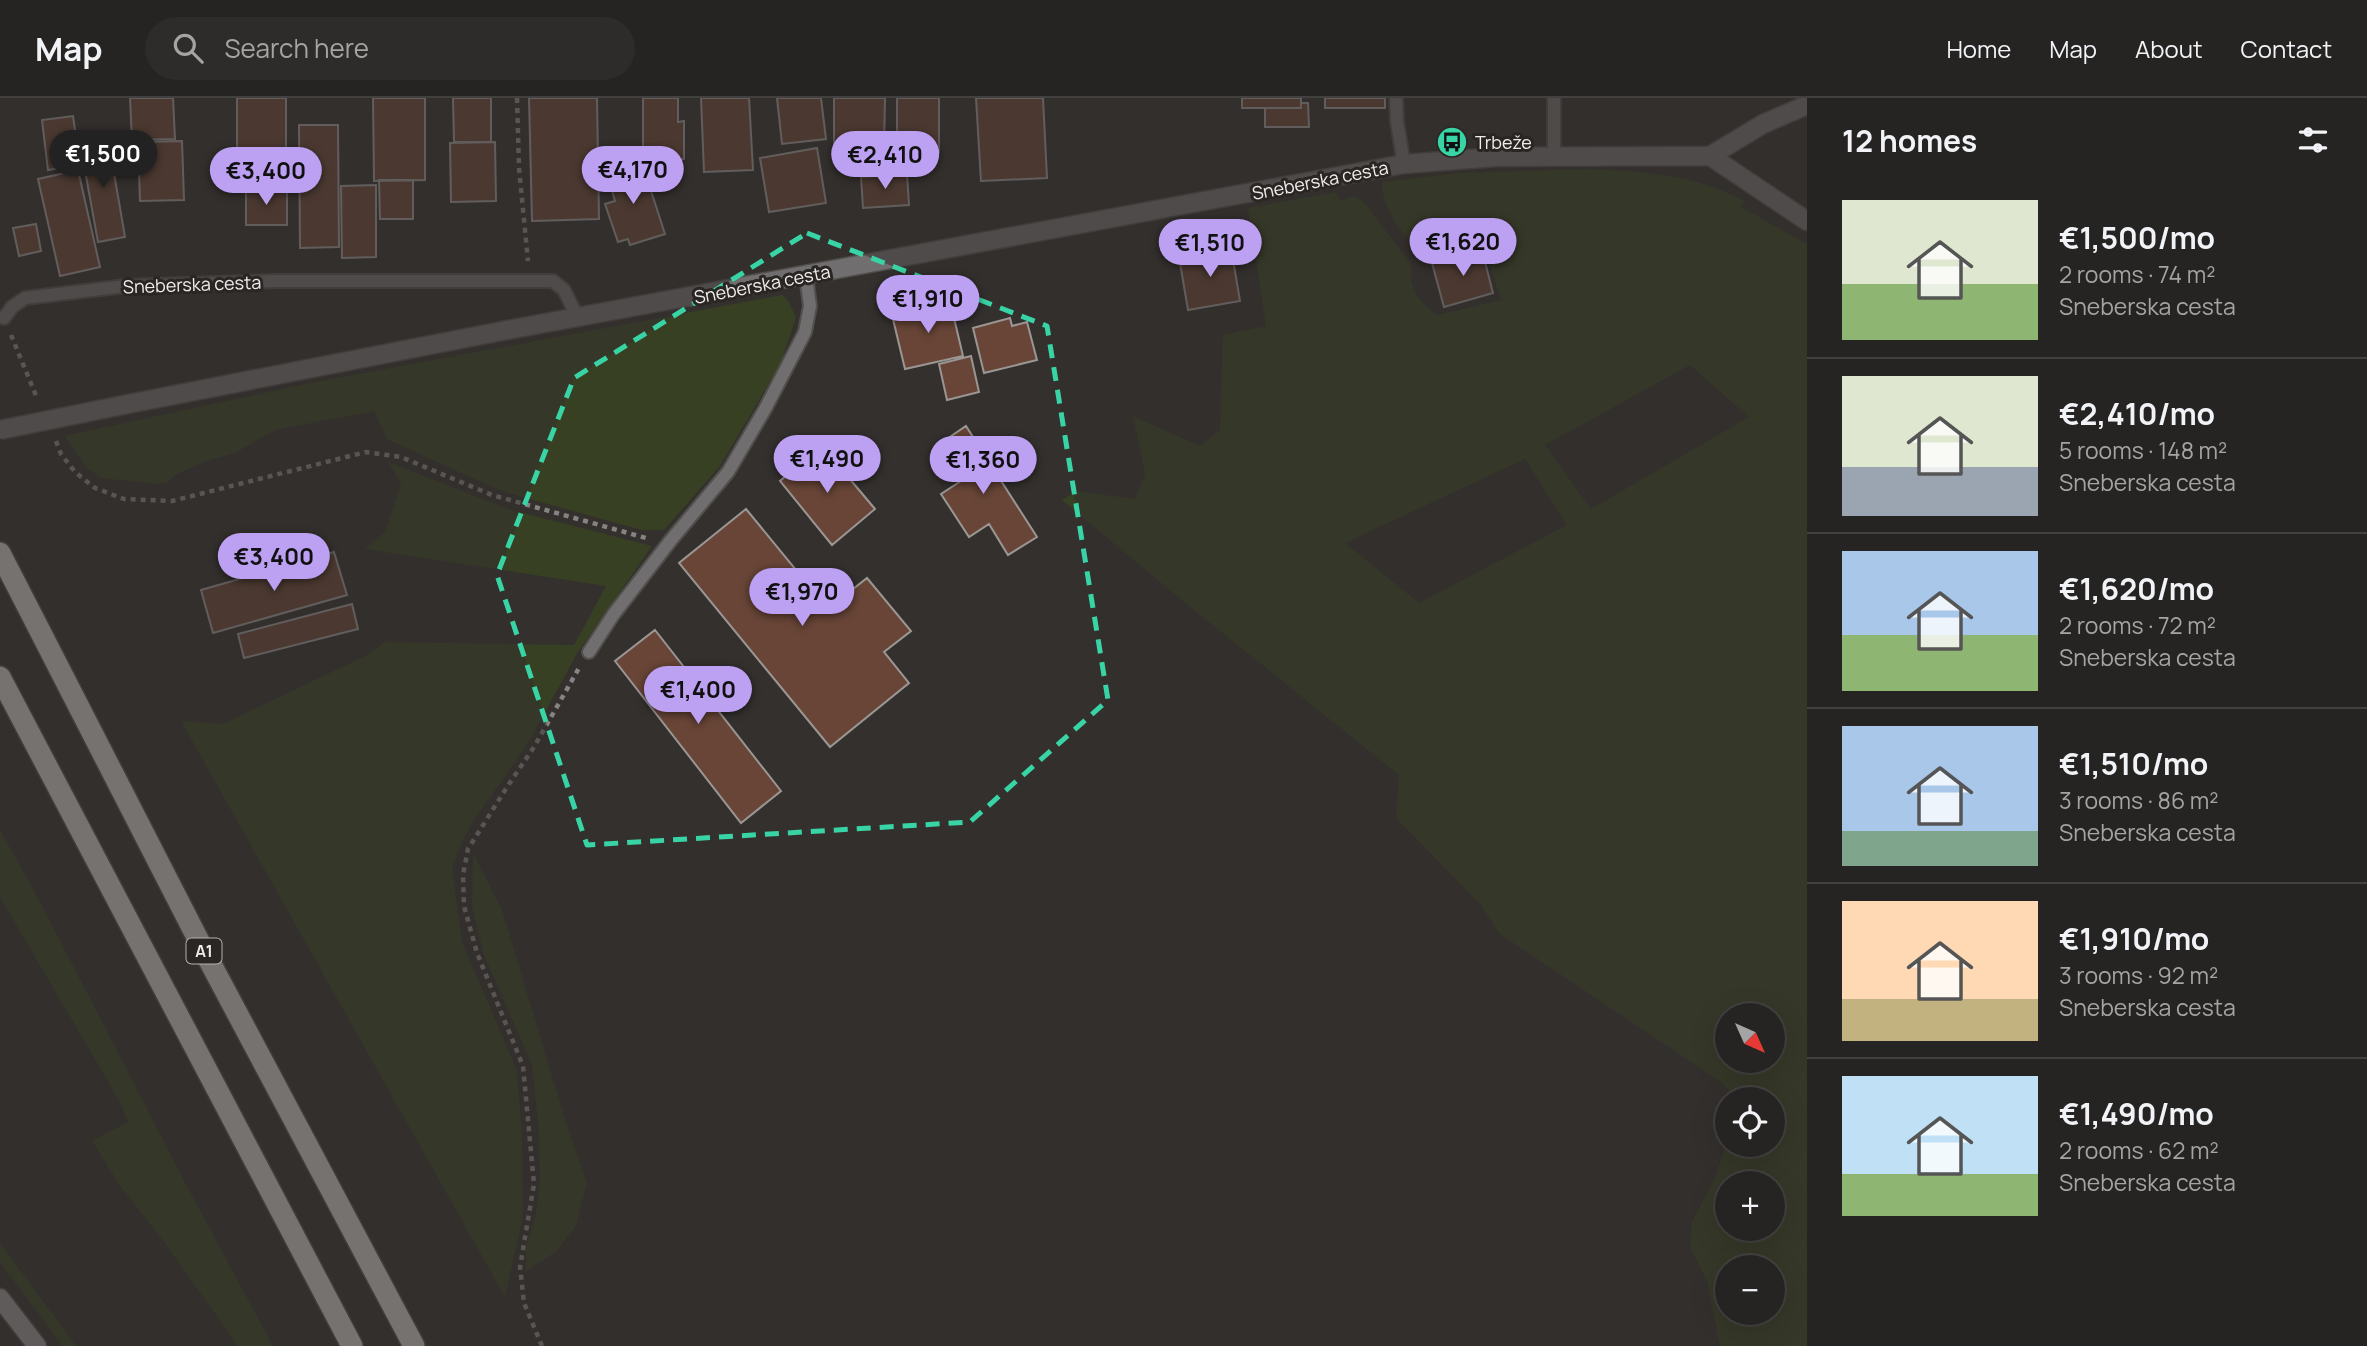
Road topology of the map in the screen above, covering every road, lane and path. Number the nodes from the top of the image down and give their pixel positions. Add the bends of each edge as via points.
1 (517, 98) edge
2 (1396, 98) edge
3 (1554, 98) edge
4 (1807, 105) edge
5 (1554, 155) junction
6 (1710, 156) junction
7 (1404, 164) junction
8 (1807, 221) edge
9 (806, 275) junction
10 (530, 282) junction
11 (4, 318) joint
12 (578, 318) junction
13 (40, 404) dead end
14 (51, 429) dead end
15 (0, 430) edge
16 (671, 540) junction
17 (0, 553) edge
18 (589, 652) joint
19 (0, 677) edge
20 (0, 1298) edge
21 (37, 1346) edge
22 (352, 1346) edge
23 (414, 1346) edge
24 (542, 1346) edge

1 - 10 path
2 - 7 lane
3 - 5 lane
4 - 6 street via 1763,124
5 - 6 street, Sneberska cesta
5 - 7 street, Sneberska cesta
6 - 8 street
7 - 9 street, Sneberska cesta
9 - 12 street, Sneberska cesta
9 - 16 lane via 810,306 793,358 728,472
10 - 11 lane, Sneberska cesta via 276,281 126,286 25,298
10 - 12 lane, Sneberska cesta via 553,281 562,287
11 - 13 path
12 - 15 street, Sneberska cesta, bridge
14 - 16 path via 75,472 95,488 124,499 172,501 366,452 401,457 492,495 639,537
16 - 18 lane
17 - 23 highway, A1 via 196,937
18 - 24 path via 468,849 463,875 464,906 477,953 523,1066 534,1184 520,1267 524,1303
19 - 22 highway
20 - 21 main road

